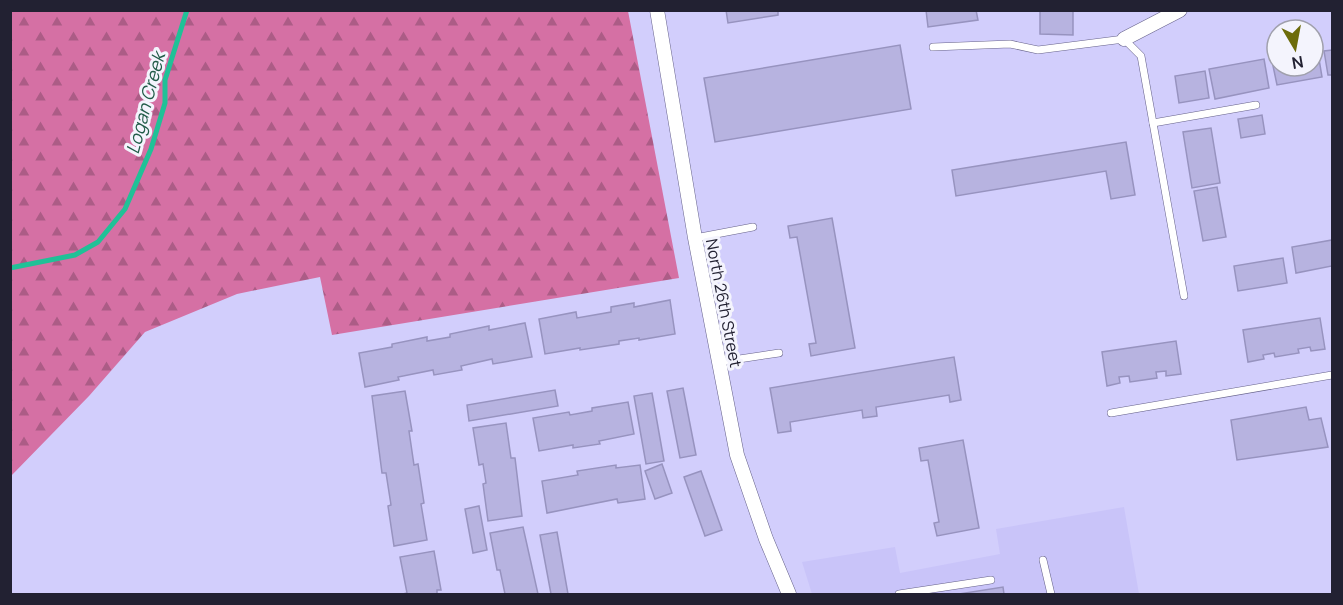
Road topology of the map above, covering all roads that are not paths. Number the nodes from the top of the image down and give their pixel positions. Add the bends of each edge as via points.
1 (657, 10) edge
2 (1180, 10) edge
3 (1124, 39) junction
4 (933, 47) dead end
5 (1256, 105) dead end
6 (1153, 123) junction
7 (753, 227) dead end
8 (695, 238) junction
9 (1184, 296) dead end
10 (778, 353) dead end
11 (718, 362) junction
12 (1332, 375) edge
13 (1111, 413) dead end
14 (1043, 560) dead end
15 (991, 580) dead end
16 (789, 594) edge
17 (899, 594) edge
18 (1051, 594) edge

1 - 8 street, North 26th Street
2 - 3 street
3 - 4 lane via 1038,50 1010,44
3 - 6 lane via 1141,56
5 - 6 lane
6 - 9 lane
7 - 8 lane
8 - 11 street, North 26th Street
10 - 11 lane
11 - 16 street, North 26th Street via 742,474
12 - 13 lane
14 - 18 lane
15 - 17 lane

